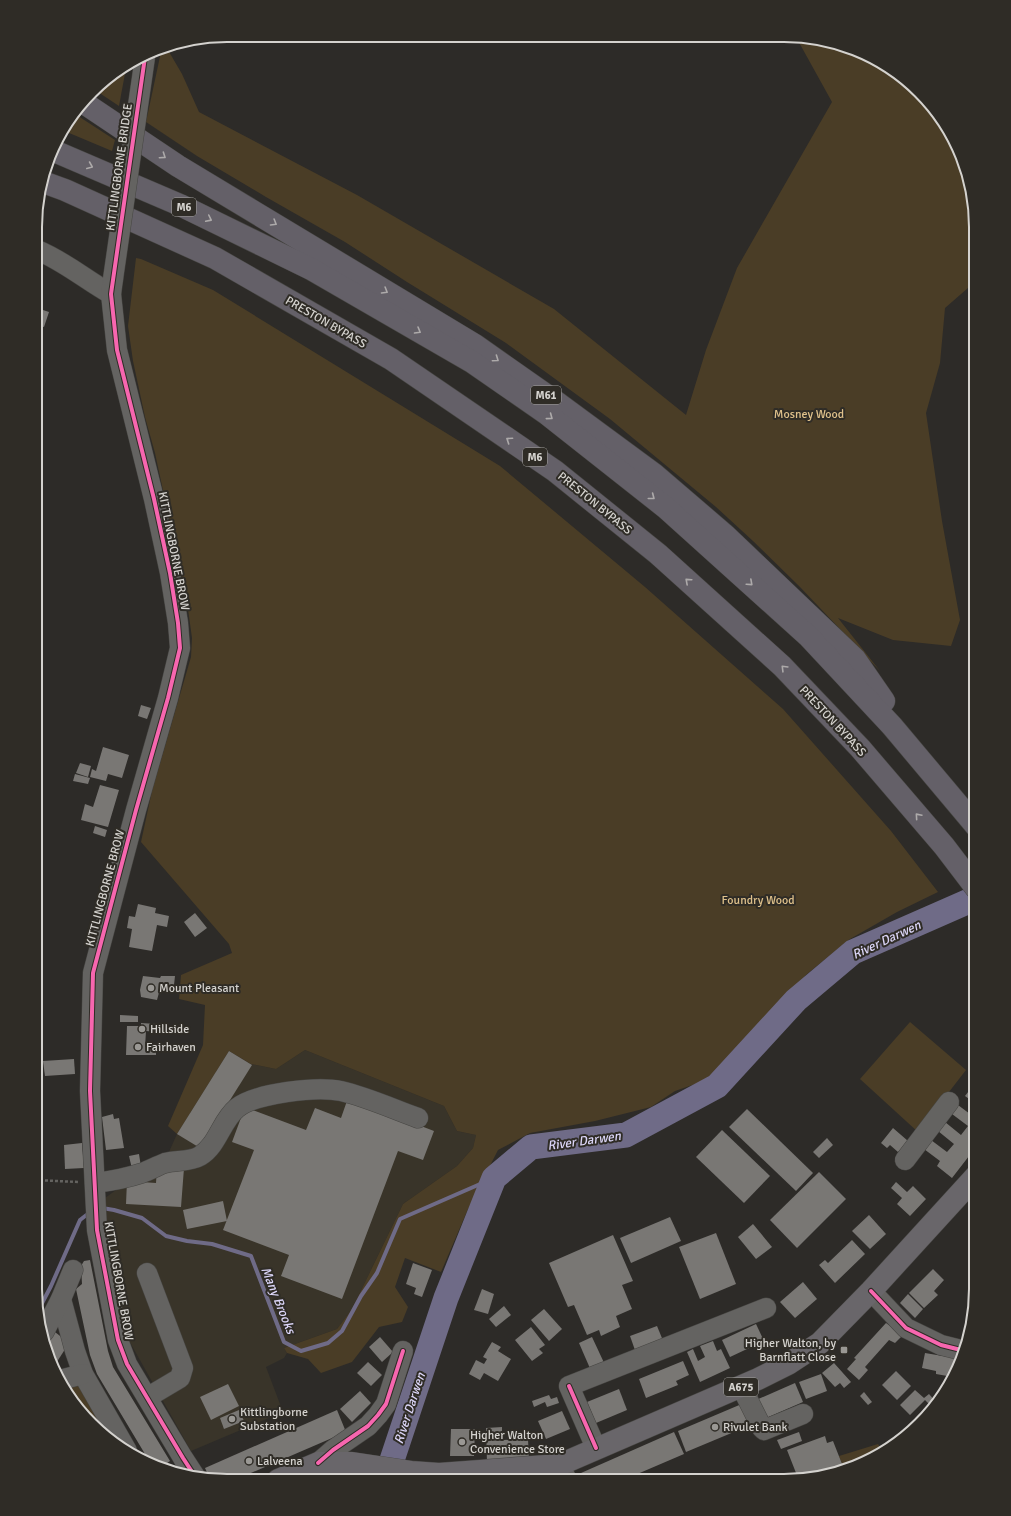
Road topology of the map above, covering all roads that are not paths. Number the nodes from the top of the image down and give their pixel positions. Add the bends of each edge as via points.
1 (144, 61) edge
2 (88, 105) edge
3 (58, 153) edge
4 (47, 183) edge
5 (42, 252) edge
6 (112, 287) junction
7 (934, 775) junction
8 (969, 818) edge
9 (969, 879) edge
10 (949, 1102) dead end
11 (418, 1118) dead end
12 (905, 1160) dead end
13 (95, 1183) junction
14 (969, 1184) edge
15 (72, 1270) dead end
16 (147, 1273) dead end
17 (871, 1291) junction
18 (61, 1299) junction
19 (766, 1308) dead end
20 (46, 1327) edge
21 (959, 1349) edge
22 (403, 1351) dead end
23 (84, 1374) junction
24 (66, 1379) edge
25 (742, 1386) junction
26 (148, 1397) junction
27 (803, 1414) dead end
28 (121, 1441) edge
29 (596, 1448) junction
30 (318, 1463) junction
31 (356, 1469) edge
32 (191, 1470) edge
33 (563, 1473) edge
34 (292, 1474) edge
35 (422, 1474) edge
36 (532, 1474) edge

1 - 6 street, KITTLINGBORNE BRIDGE, bridge
2 -> 7 highway, M61 via 178,166 475,345 654,474 725,535 855,659
3 -> 7 highway, M6 via 180,205 311,270 472,362 547,414 666,508 808,636
9 -> 4 highway, PRESTON BYPASS / M6 via 860,748 782,666 658,554 555,471 391,359 222,262
5 - 6 street via 67,265 91,282
6 - 13 street, KITTLINGBORNE BROW via 117,350 170,573 180,648 93,973 90,1091
7 - 8 highway, M6
10 - 12 street
11 - 13 street via 340,1091 274,1095 253,1100 238,1108 228,1118 211,1146 200,1156 165,1163 116,1180
13 - 26 street, KITTLINGBORNE BROW via 97,1230 118,1340 128,1364
14 - 17 main road, A675
15 - 18 street
16 - 26 street via 183,1368 180,1378
17 - 21 street via 906,1328 941,1345
17 - 25 main road, A675 via 820,1343 788,1364
18 - 20 street
18 - 23 street
19 - 29 street via 569,1386
22 - 30 street via 386,1404 378,1415 368,1426
23 - 24 street
23 - 28 street
25 - 27 street via 764,1430
25 - 29 main road, A675
26 - 32 street, KITTLINGBORNE BROW
29 - 33 main road, A675
30 - 31 main road, A675
30 - 34 main road, A675
31 - 35 main road, A675
33 - 36 main road, A675

